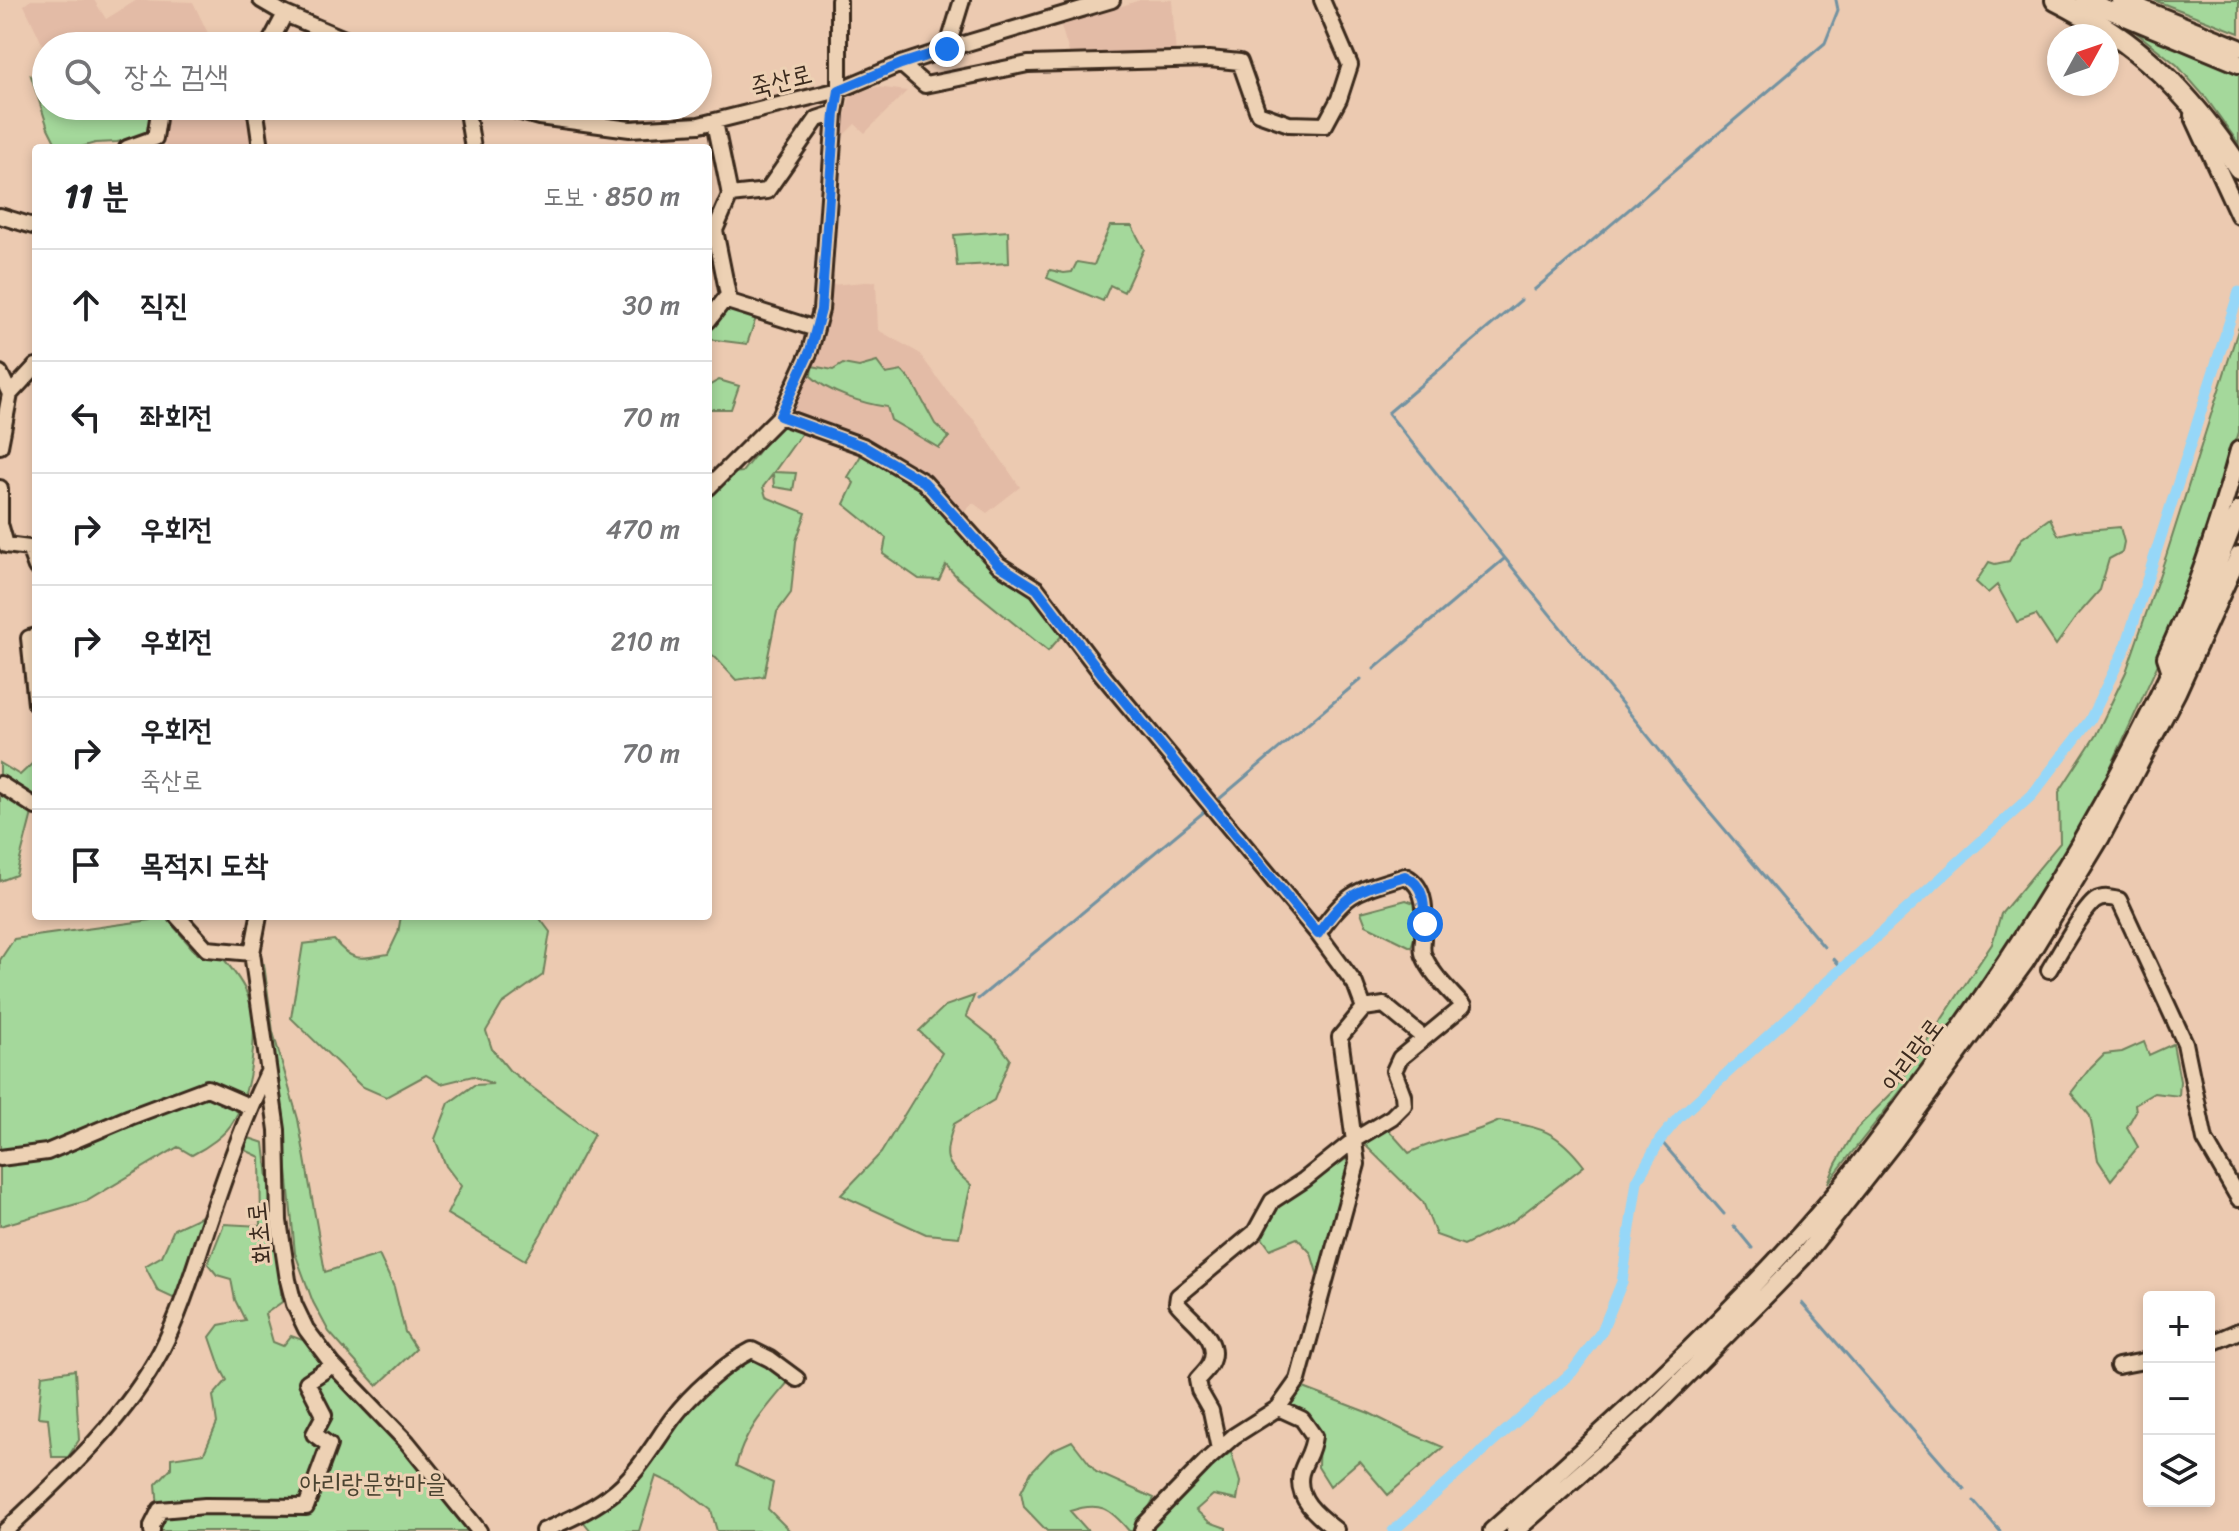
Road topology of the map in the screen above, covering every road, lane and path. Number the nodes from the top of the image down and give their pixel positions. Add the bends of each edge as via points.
1 (261, 0) edge
2 (839, 0) edge
3 (962, 0) edge
4 (1112, 0) edge
5 (1322, 0) edge
6 (2056, 0) edge
7 (2085, 0) edge
8 (2120, 0) edge
9 (285, 14) junction
10 (275, 32) edge
11 (328, 32) edge
12 (2239, 48) edge
13 (947, 49) junction
14 (901, 64) junction
15 (2239, 64) edge
16 (839, 90) junction
17 (835, 113) junction
18 (158, 120) edge
19 (257, 120) edge
20 (468, 120) edge
21 (562, 120) edge
22 (715, 122) junction
23 (138, 144) edge
24 (260, 144) edge
25 (472, 144) edge
26 (2231, 166) edge
27 (730, 195) junction
28 (2239, 215) edge
29 (0, 216) edge
30 (32, 226) edge
31 (724, 300) junction
32 (712, 316) edge
33 (816, 329) junction
34 (32, 370) edge
35 (0, 373) edge
36 (10, 394) junction
37 (780, 416) junction
38 (0, 446) edge
39 (2239, 450) edge
40 (712, 484) edge
41 (0, 488) edge
42 (2239, 510) edge
43 (0, 527) edge
44 (2239, 555) edge
45 (32, 556) edge
46 (32, 637) edge
47 (32, 666) edge
48 (2171, 672) junction
49 (0, 784) edge
50 (32, 804) edge
51 (181, 920) edge
52 (258, 920) edge
53 (1318, 934) junction
54 (252, 953) junction
55 (2049, 970) dead end
56 (1364, 1008) junction
57 (1424, 1038) junction
58 (268, 1072) junction
59 (251, 1107) junction
60 (1354, 1140) junction
61 (0, 1158) edge
62 (2239, 1199) edge
63 (2239, 1331) edge
64 (2215, 1341) edge
65 (2143, 1361) edge
66 (333, 1365) junction
67 (2118, 1366) dead end
68 (797, 1379) dead end
69 (1278, 1408) junction
70 (1219, 1449) junction
71 (1336, 1530) edge
72 (5, 1531) edge
73 (152, 1531) edge
74 (479, 1531) edge
75 (543, 1531) edge
76 (1142, 1531) edge
77 (1492, 1531) edge
78 (1515, 1531) edge

1 - 9 street
2 - 16 street
3 - 13 street
4 - 13 street, 죽산로
5 - 14 street via 1350,65 1325,125 1289,124 1258,113 1240,62 1028,64 925,85
6 - 26 highway via 2160,69 2181,90
7 - 15 main road
8 - 12 main road
9 - 10 street
9 - 11 street
13 - 14 street, 죽산로
14 - 16 street, 죽산로
16 - 17 street
16 - 22 street, 죽산로
17 - 27 street via 817,119 767,191
17 - 33 street
18 - 23 street via 155,138
19 - 24 street
20 - 25 street
21 - 22 street, 죽산로 via 630,129
22 - 27 street
26 - 28 main road
27 - 31 street via 715,230 728,295
29 - 30 street
31 - 32 street
31 - 33 street
33 - 37 street
34 - 36 street
35 - 36 street
36 - 38 street
37 - 40 street
37 - 53 street via 863,446 924,482 999,565 1037,589
39 - 48 main road via 2202,571 2166,657
41 - 43 street
42 - 48 main road, 아리랑로
43 - 45 street via 6,545 29,548
44 - 78 main road, 아리랑로 via 2177,692 2101,837 2025,962 1893,1143 1775,1286 1645,1417
46 - 47 street
48 - 77 main road, 아리랑로 via 2058,883 1955,1039 1883,1132 1749,1290 1671,1369
49 - 50 street
51 - 54 street via 207,949
52 - 54 street, 화초로
53 - 56 street via 1355,984
53 - 57 street via 1347,897 1405,876 1412,879 1424,896 1422,953 1463,1006
54 - 58 street, 화초로
55 - 62 street via 2095,902 2119,900 2185,1043 2205,1140
56 - 57 street via 1384,1005
56 - 60 street via 1340,1037
57 - 60 street via 1400,1058 1394,1071 1404,1105
58 - 59 street
58 - 66 street, 화초로 via 288,1280 306,1329
59 - 61 street via 207,1088 47,1152
59 - 72 street via 187,1290 139,1389 96,1442
60 - 69 street via 1357,1164 1298,1380
60 - 70 street via 1272,1201 1255,1232 1178,1296 1177,1303 1214,1348 1211,1363 1197,1380
63 - 64 street
65 - 67 street
66 - 73 street via 307,1382 324,1415 314,1434 329,1445 306,1507 160,1510
66 - 74 street, 화초로 via 407,1442
68 - 75 street via 752,1350 738,1357 675,1415 611,1495
69 - 70 street
69 - 71 street via 1302,1419 1314,1436 1301,1473 1301,1493 1316,1515
70 - 76 street

